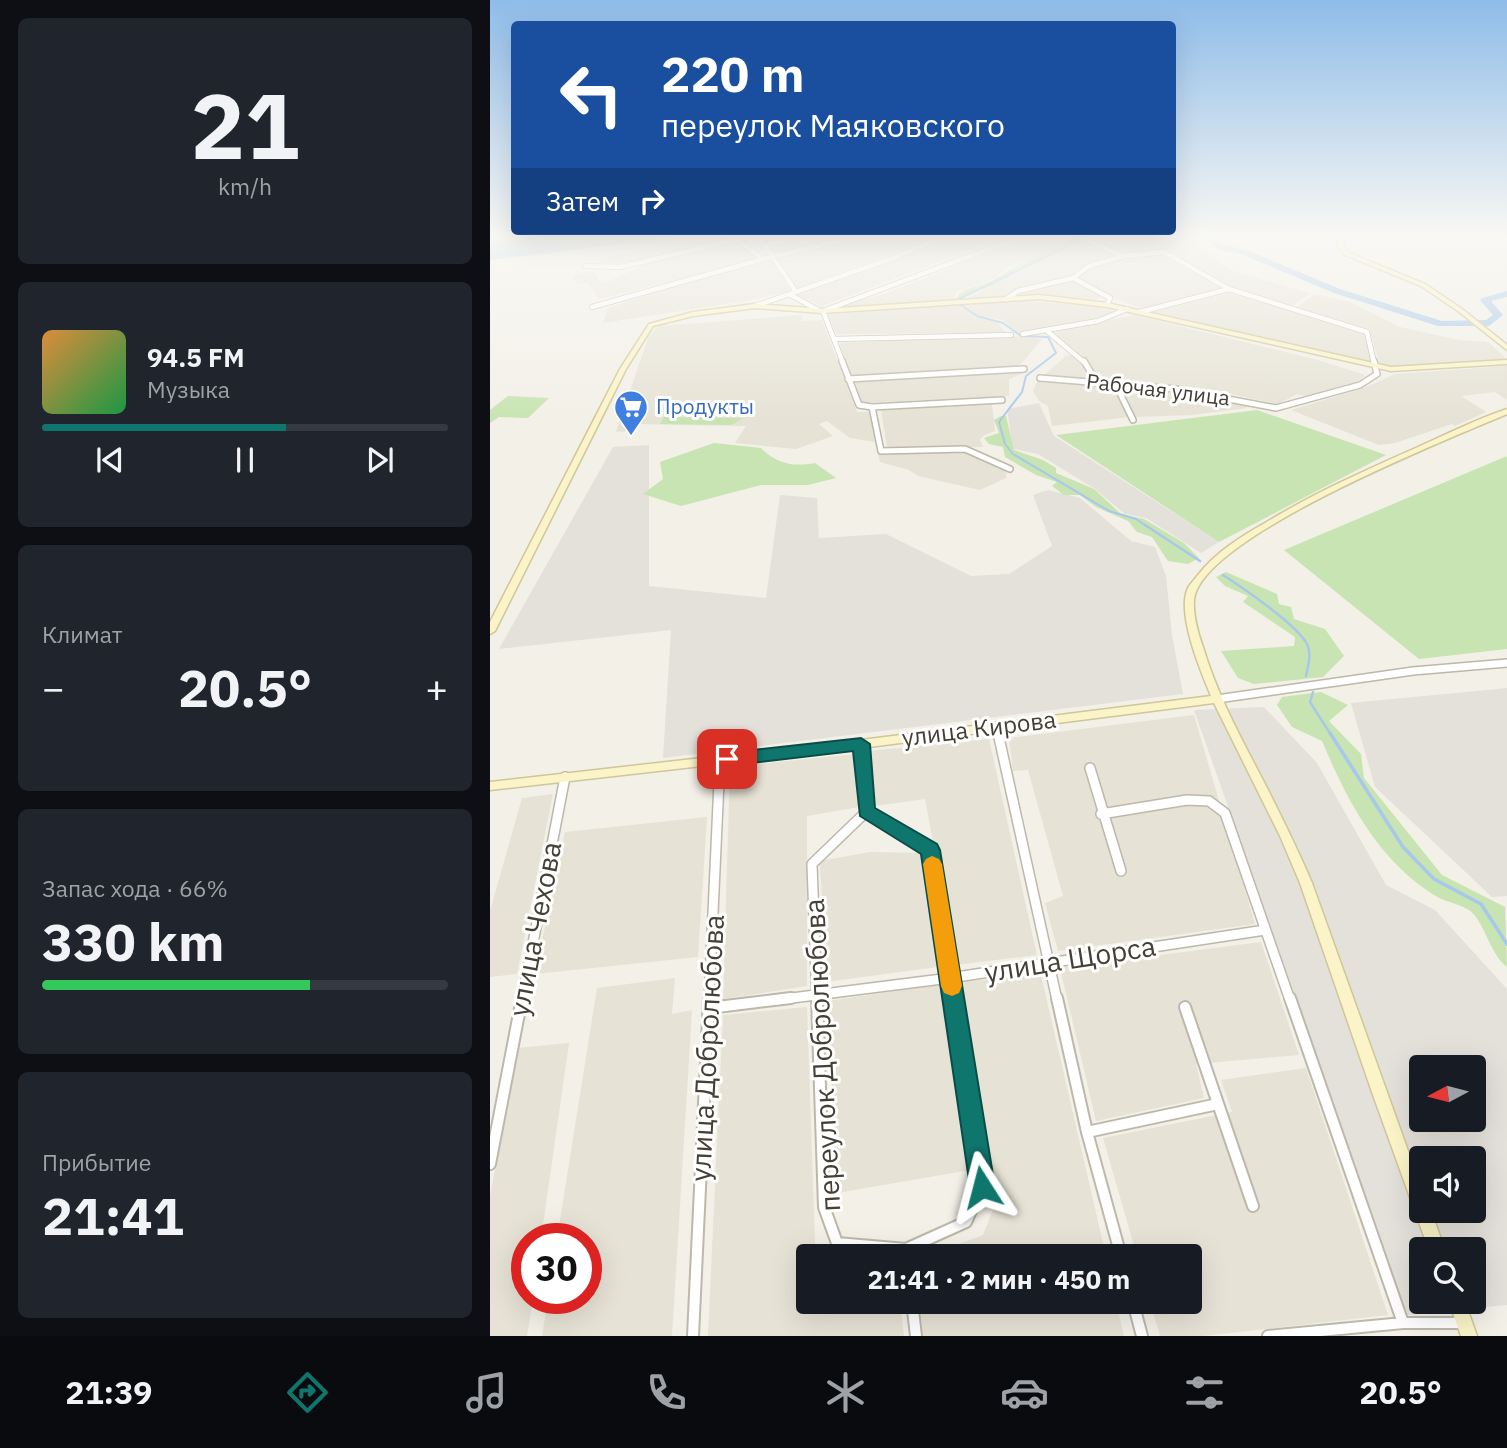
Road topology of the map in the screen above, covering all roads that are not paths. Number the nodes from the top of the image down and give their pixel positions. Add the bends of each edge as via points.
1 (630, 296) edge
2 (782, 296) edge
3 (794, 296) edge
4 (861, 296) edge
5 (1010, 296) edge
6 (1107, 296) edge
7 (1201, 296) edge
8 (1253, 296) edge
9 (1440, 296) edge
10 (1006, 299) junction
11 (1107, 305) junction
12 (755, 306) junction
13 (592, 307) dead end
14 (1127, 309) junction
15 (820, 310) junction
16 (1140, 312) junction
17 (1047, 331) junction
18 (1023, 334) dead end
19 (1011, 335) dead end
20 (834, 339) junction
21 (1507, 348) edge
22 (1507, 362) edge
23 (1376, 366) junction
24 (1024, 369) dead end
25 (1040, 378) dead end
26 (848, 379) junction
27 (1096, 381) junction
28 (1116, 385) junction
29 (1002, 400) dead end
30 (872, 407) junction
31 (1507, 411) edge
32 (1133, 420) dead end
33 (1010, 469) dead end
34 (490, 631) edge
35 (1507, 663) edge
36 (1217, 699) junction
37 (996, 726) junction
38 (861, 744) junction
39 (720, 760) junction
40 (1090, 768) dead end
41 (565, 777) junction
42 (490, 786) edge
43 (867, 811) junction
44 (1101, 814) junction
45 (1121, 871) dead end
46 (1265, 930) junction
47 (1049, 962) junction
48 (950, 978) junction
49 (817, 995) junction
50 (1185, 1007) dead end
51 (709, 1008) junction
52 (1219, 1104) junction
53 (1087, 1132) junction
54 (490, 1164) edge
55 (1409, 1173) edge
56 (1253, 1206) dead end
57 (850, 1244) edge
58 (924, 1244) edge
59 (1118, 1244) edge
60 (913, 1314) edge
61 (1136, 1314) edge
62 (1403, 1323) junction
63 (1466, 1329) edge
64 (693, 1336) edge
65 (916, 1336) edge
66 (1142, 1336) edge
67 (1268, 1336) edge

1 - 13 street
2 - 12 street
3 - 15 street
4 - 15 street
5 - 10 street
6 - 11 street via 1111,301
7 - 16 street
8 - 23 street via 1367,332
9 - 21 street
10 - 11 street via 1063,298
10 - 15 street
11 - 14 street
12 - 15 street
12 - 34 street via 651,325 641,336
14 - 16 street
14 - 17 street via 1115,316
15 - 20 street
16 - 23 street
17 - 18 street
17 - 27 street via 1081,357
19 - 20 street
20 - 26 street
22 - 23 street via 1404,370
23 - 28 street, Рабочая улица via 1377,374 1360,385 1276,408 1175,388
24 - 26 street
25 - 27 street, Рабочая улица
26 - 30 street via 859,405
27 - 28 street, Рабочая улица
28 - 32 street
29 - 30 street
30 - 33 street via 881,451 965,449
31 - 36 street via 1303,504 1210,563 1189,600 1192,627
35 - 36 street via 1413,671
36 - 37 street, улица Кирова
36 - 55 street via 1304,879
37 - 38 street, улица Кирова
37 - 47 street
38 - 39 street, улица Кирова
38 - 43 street
39 - 41 street, улица Кирова
39 - 51 street, улица Добролюбова
40 - 44 street
41 - 42 street, улица Кирова
41 - 54 street, улица Чехова
43 - 48 street via 930,850
43 - 49 street, переулок Добролюбова via 812,864
44 - 45 street
44 - 46 street via 1187,800 1209,802 1225,813
46 - 47 street, улица Щорса
46 - 62 street
47 - 48 street, улица Щорса
47 - 53 street
48 - 49 street, улица Щорса
48 - 58 street via 982,1187 966,1222
49 - 51 street, улица Щорса
49 - 57 street, переулок Добролюбова via 824,1207 837,1242
50 - 52 street
51 - 64 street, улица Добролюбова
52 - 53 street
52 - 56 street
53 - 59 street
60 - 65 street
61 - 66 street
62 - 63 street
62 - 67 street

